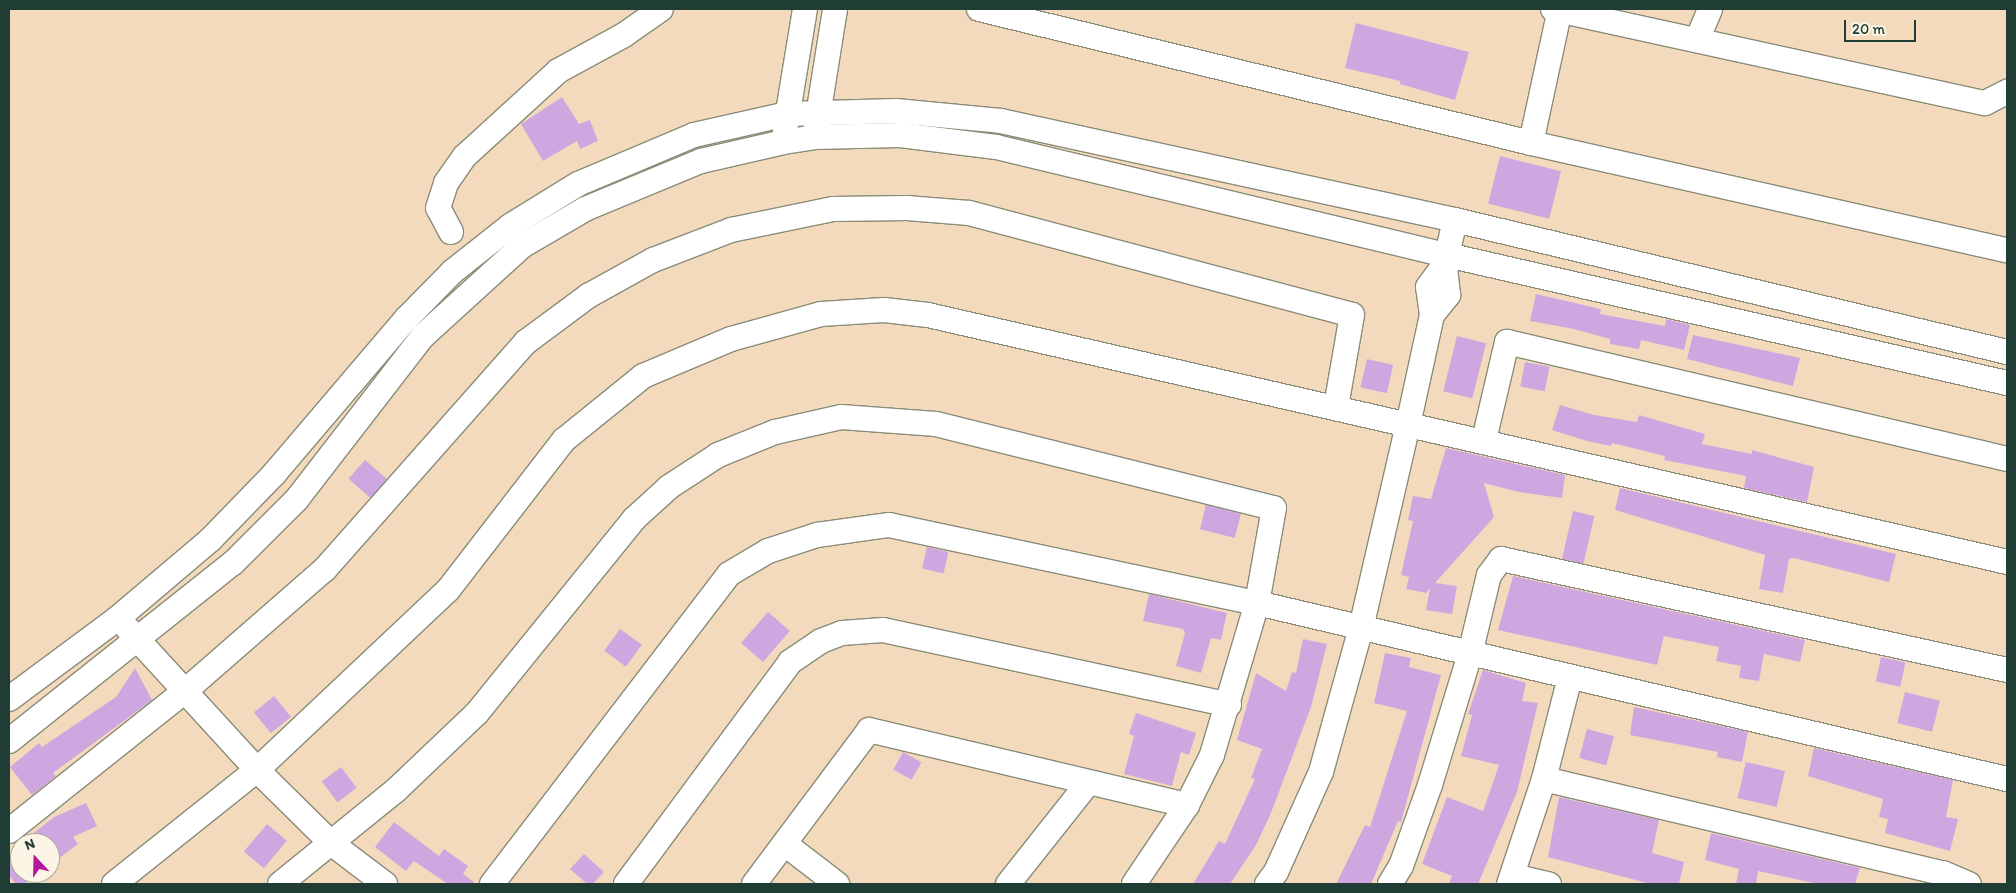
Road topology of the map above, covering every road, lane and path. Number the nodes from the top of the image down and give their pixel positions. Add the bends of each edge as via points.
1 (661, 9) edge
2 (979, 9) edge
3 (1558, 9) edge
4 (1710, 9) edge
5 (803, 14) edge
6 (834, 17) edge
7 (1697, 40) junction
8 (2007, 92) edge
9 (818, 112) junction
10 (786, 114) junction
11 (815, 137) junction
12 (784, 142) junction
13 (1531, 142) junction
14 (1455, 220) junction
15 (451, 232) dead end
16 (2007, 250) edge
17 (1446, 259) junction
18 (2007, 352) edge
19 (2007, 383) edge
20 (1336, 408) junction
21 (1408, 425) junction
22 (1484, 440) junction
23 (2007, 459) edge
24 (2007, 562) edge
25 (1257, 602) junction
26 (118, 618) junction
27 (1362, 628) junction
28 (139, 640) junction
29 (1470, 654) junction
30 (2007, 670) edge
31 (1570, 677) junction
32 (184, 692) junction
33 (9, 699) edge
34 (1229, 705) junction
35 (9, 741) edge
36 (257, 770) junction
37 (1544, 779) junction
38 (2007, 779) edge
39 (1088, 783) junction
40 (1187, 805) junction
41 (9, 831) edge
42 (331, 843) junction
43 (785, 844) junction
44 (1511, 880) edge
45 (114, 884) edge
46 (280, 884) edge
47 (385, 884) edge
48 (492, 884) edge
49 (626, 884) edge
50 (754, 884) edge
51 (837, 884) edge
52 (1008, 884) edge
53 (1134, 884) edge
54 (1267, 884) edge
55 (1390, 884) edge
56 (1549, 884) edge
57 (1969, 884) edge

1 - 15 street via 624,35 558,71 465,156 446,183 438,208
2 - 13 street
3 - 7 street
3 - 13 street
4 - 7 street
5 - 6 street
5 - 10 street
6 - 9 street
7 - 8 street via 1985,103
9 - 10 street
9 - 11 street
9 - 14 street via 896,110 1001,121
10 - 12 street
10 - 26 street via 694,135 578,184 510,226 452,272 407,318 274,474 211,538
11 - 12 street
11 - 17 street via 900,135 996,147
12 - 28 street via 701,161 585,209 522,246 424,336 297,499 233,563
13 - 16 street
14 - 17 street
14 - 18 street
17 - 19 street
17 - 21 street via 1428,287 1432,315
20 - 21 street
20 - 32 street via 1352,315 969,213 907,208 833,209 731,230 653,260 604,287 526,342 325,569
20 - 36 street via 928,315 884,310 821,314 731,338 643,376 564,440 448,590
21 - 22 street
21 - 27 street
22 - 23 street via 1507,342
22 - 24 street
25 - 27 street
25 - 34 street
25 - 42 street via 1274,508 936,424 841,418 775,432 718,456 669,487 634,519 477,713 396,791
25 - 48 street via 889,525 817,535 768,551 729,574
26 - 28 street
26 - 33 street
27 - 29 street
27 - 54 street via 1320,772 1276,872
28 - 32 street
28 - 35 street
29 - 30 street via 1490,575 1501,559
29 - 31 street
29 - 55 street via 1430,785 1401,866
31 - 37 street
31 - 38 street
32 - 36 street
32 - 41 street
34 - 40 street via 1212,755
34 - 49 street via 883,630 842,633 821,641 790,662
36 - 42 street
36 - 45 street
37 - 44 street
37 - 57 street via 1943,873
39 - 40 street
39 - 43 street via 869,730
39 - 52 street
40 - 53 street
42 - 46 street
42 - 47 street
43 - 50 street
43 - 51 street
44 - 56 street

